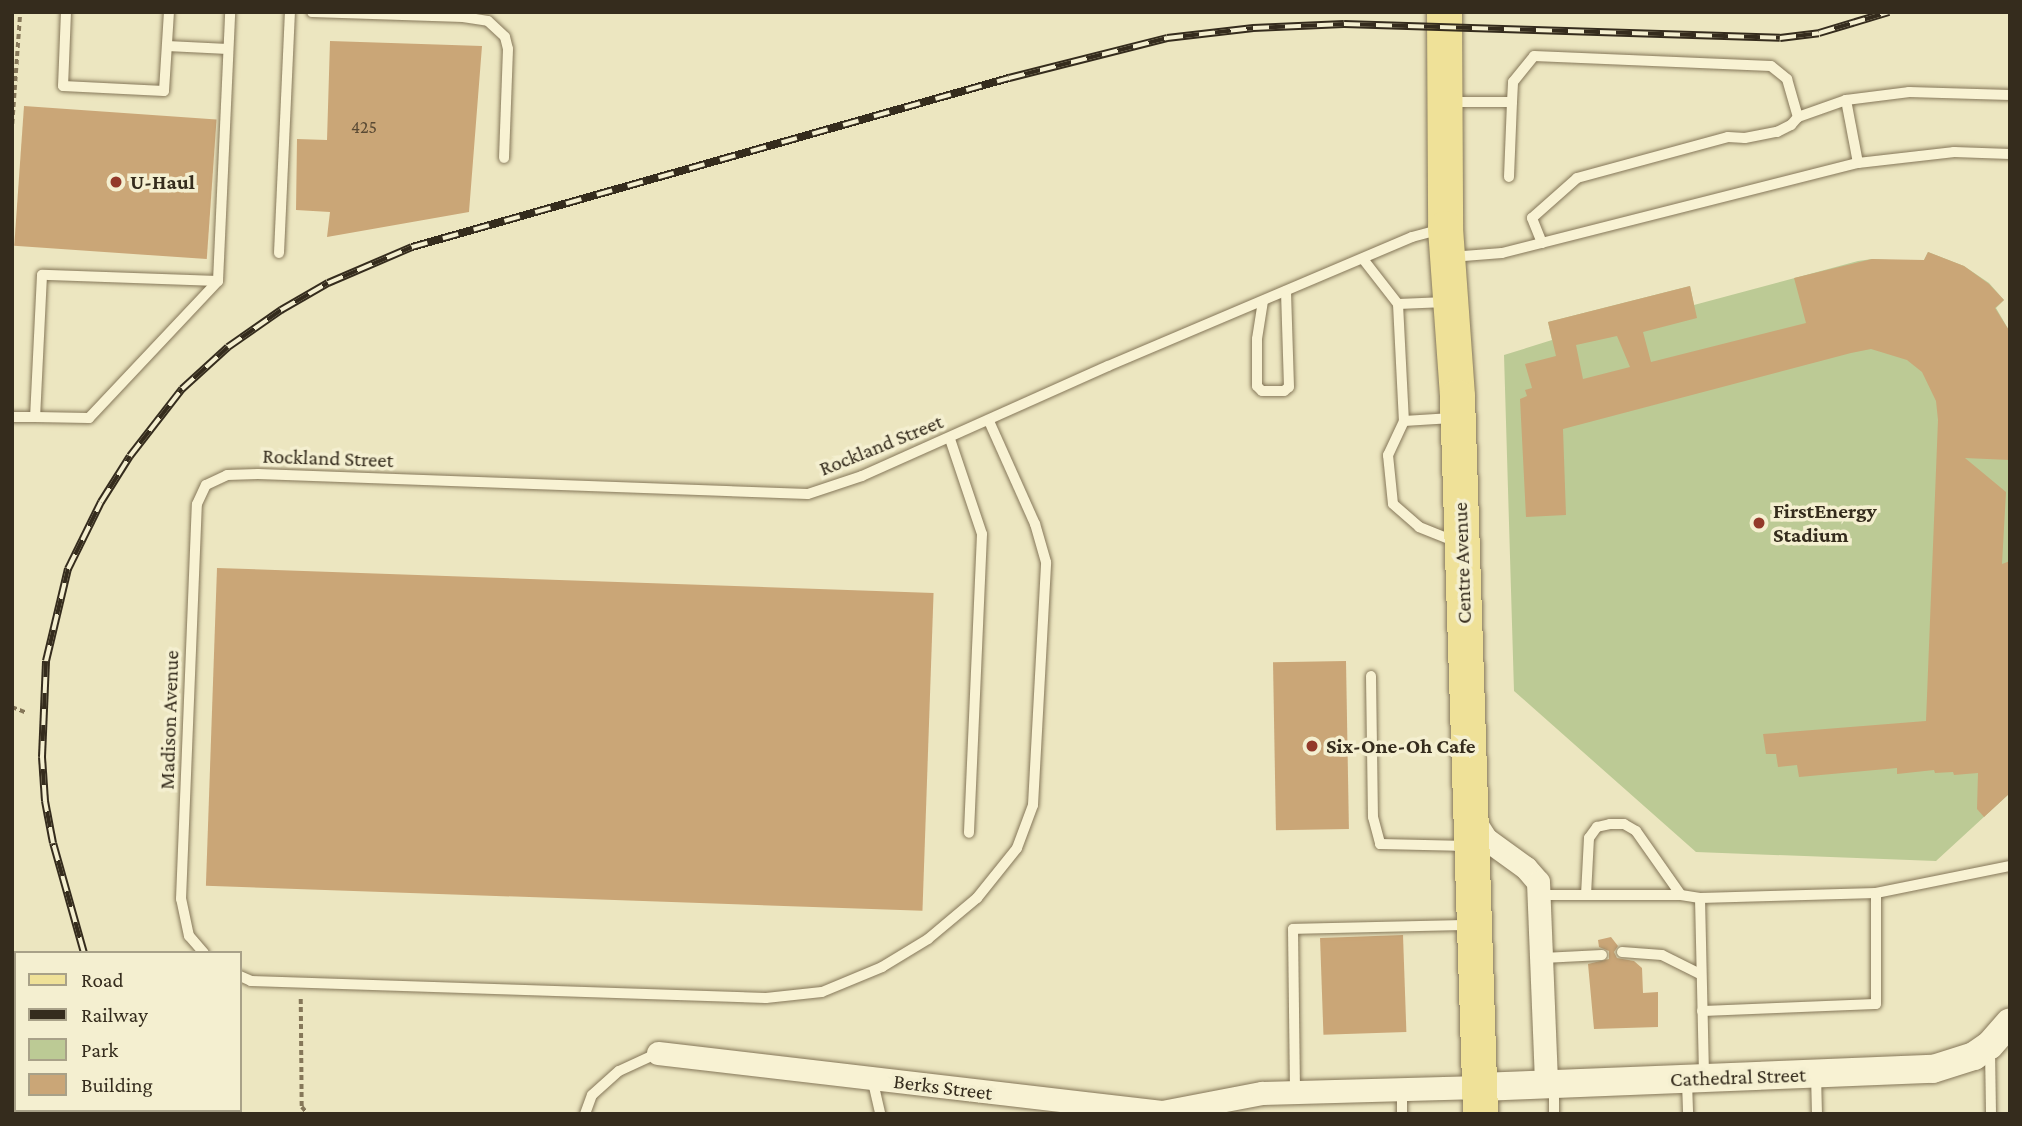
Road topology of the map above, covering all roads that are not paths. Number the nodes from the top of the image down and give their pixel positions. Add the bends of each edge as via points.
1 (66, 12) edge
2 (169, 12) edge
3 (230, 12) edge
4 (290, 12) edge
5 (312, 12) edge
6 (1444, 12) edge
7 (167, 46) junction
8 (228, 49) junction
9 (2010, 95) edge
10 (1846, 100) junction
11 (1444, 102) junction
12 (1512, 102) junction
13 (1798, 117) junction
14 (2010, 154) edge
15 (504, 158) dead end
16 (1858, 163) junction
17 (1509, 177) dead end
18 (1446, 242) junction
19 (1542, 243) junction
20 (279, 253) dead end
21 (1363, 259) junction
22 (218, 281) junction
23 (1286, 291) junction
24 (1263, 301) junction
25 (1450, 302) junction
26 (1398, 304) junction
27 (12, 416) edge
28 (35, 417) junction
29 (1458, 418) junction
30 (989, 421) junction
31 (1404, 421) junction
32 (950, 439) junction
33 (206, 485) joint
34 (1462, 545) junction
35 (1371, 676) dead end
36 (1471, 830) junction
37 (969, 833) dead end
38 (2010, 866) edge
39 (1876, 893) junction
40 (1540, 895) junction
41 (1586, 895) junction
42 (1681, 895) junction
43 (1700, 898) junction
44 (1473, 925) junction
45 (202, 951) edge
46 (1622, 952) dead end
47 (1602, 955) dead end
48 (1543, 958) junction
49 (1700, 974) junction
50 (242, 977) edge
51 (1702, 1011) junction
52 (2010, 1021) edge
53 (2000, 1043) edge
54 (658, 1054) joint
55 (1816, 1074) junction
56 (872, 1078) junction
57 (1696, 1078) junction
58 (1550, 1084) junction
59 (1402, 1089) junction
60 (1295, 1092) junction
61 (1480, 1100) edge
62 (1046, 1106) edge
63 (1236, 1106) edge
64 (1107, 1110) edge
65 (1176, 1112) edge
66 (585, 1114) edge
67 (880, 1114) edge
68 (1402, 1114) edge
69 (1555, 1114) edge
70 (1688, 1114) edge
71 (1817, 1114) edge
72 (1990, 1114) edge

1 - 7 lane via 63,86 164,91
2 - 7 lane
3 - 8 lane
4 - 20 lane
5 - 15 lane via 488,21 505,37 508,49
6 - 11 main road, Centre Avenue
7 - 8 lane
8 - 22 lane
9 - 10 lane via 1909,92
10 - 13 lane
10 - 16 lane
11 - 12 lane
11 - 18 main road, Centre Avenue
12 - 13 lane via 1513,82 1534,56 1758,65 1771,66 1787,79
12 - 17 lane
13 - 19 lane via 1777,132 1728,137 1577,178 1532,218
14 - 16 lane, Rockland Street via 1954,152
16 - 19 lane, Rockland Street
18 - 19 lane, Rockland Street via 1502,253
18 - 21 lane, Rockland Street via 1412,237
18 - 25 main road, Centre Avenue
21 - 23 lane, Rockland Street
21 - 26 lane
22 - 28 lane via 89,418
22 - 28 lane via 42,275
23 - 24 lane, Rockland Street
23 - 24 lane via 1289,387 1284,391 1262,391 1257,386
24 - 30 lane, Rockland Street
25 - 26 lane
25 - 29 main road, Centre Avenue
26 - 31 lane
27 - 28 lane
29 - 31 lane
29 - 34 main road, Centre Avenue
30 - 32 lane, Rockland Street
30 - 50 lane via 1035,524 1046,562 1033,805 1017,848 977,898 928,939 882,967 822,992 766,998 251,981
31 - 34 lane via 1388,456 1393,503 1419,527
32 - 33 lane, Rockland Street via 808,494 258,474 227,475
32 - 37 lane via 982,534
33 - 45 lane, Madison Avenue via 197,504 181,899 189,936
34 - 36 main road, Centre Avenue
35 - 36 lane via 1373,817 1380,844
36 - 40 street via 1532,875
36 - 44 main road, Centre Avenue
38 - 39 lane
39 - 43 lane
39 - 51 lane via 1876,1004
40 - 41 lane
40 - 48 street
41 - 42 lane
41 - 42 lane via 1590,838 1597,827 1624,824 1636,831
42 - 43 lane
43 - 49 lane
44 - 60 lane via 1293,929
44 - 61 main road, Centre Avenue
46 - 49 lane via 1662,955
47 - 48 lane
48 - 58 street
49 - 51 lane
51 - 57 lane
52 - 53 street
53 - 55 street, Cathedral Street via 1959,1063 1933,1069
53 - 72 lane
54 - 56 street, Berks Street
54 - 66 lane via 619,1071 592,1095
55 - 57 street, Cathedral Street
55 - 71 lane
56 - 62 street, Berks Street
56 - 67 lane
57 - 58 street, Cathedral Street
57 - 70 lane
58 - 61 street, Cathedral Street
58 - 69 lane
59 - 60 street, Berks Street
59 - 61 street, Berks Street
59 - 68 lane
60 - 63 street, Berks Street
62 - 64 street, Berks Street
63 - 65 street, Berks Street
64 - 65 street, Berks Street

